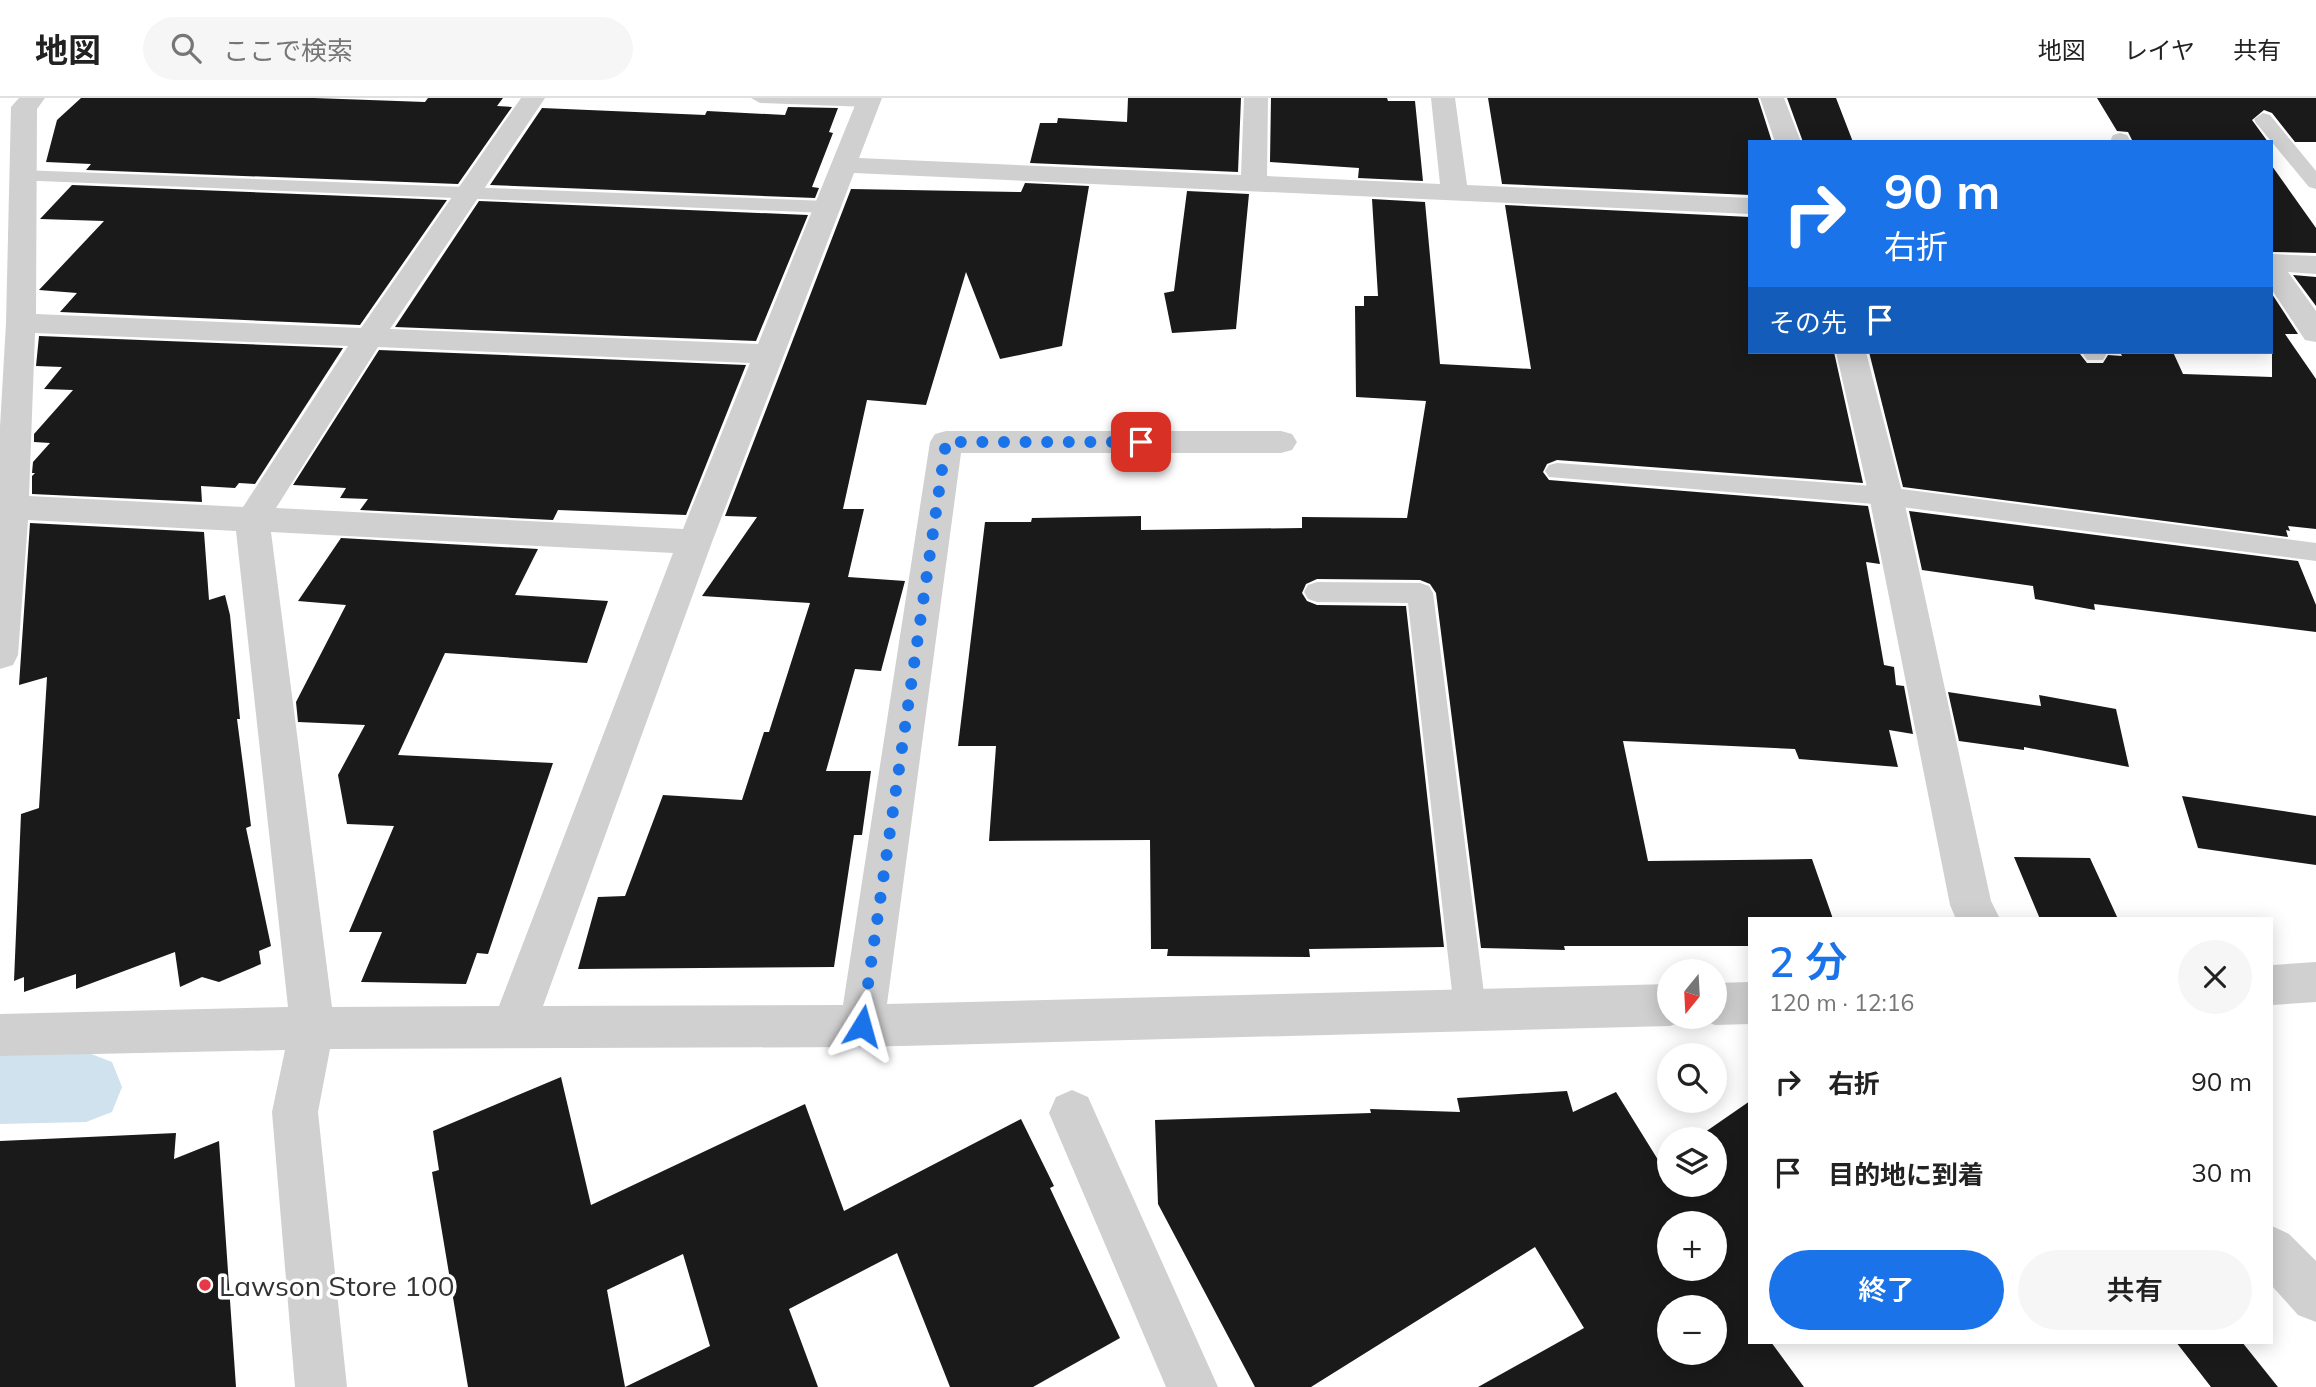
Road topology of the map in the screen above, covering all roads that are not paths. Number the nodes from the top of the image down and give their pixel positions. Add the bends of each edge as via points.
1 (33, 98) edge
2 (533, 98) edge
3 (760, 98) edge
4 (1255, 98) edge
5 (1443, 98) edge
6 (1772, 98) edge
7 (869, 100) edge
8 (2263, 119) dead end
9 (1787, 140) edge
10 (843, 166) junction
11 (21, 176) junction
12 (2316, 183) edge
13 (1254, 185) junction
14 (1454, 192) junction
15 (467, 193) junction
16 (1748, 206) edge
17 (827, 207) junction
18 (2273, 263) edge
19 (2316, 265) edge
20 (2273, 271) edge
21 (20, 323) junction
22 (2316, 333) edge
23 (368, 339) junction
24 (768, 354) junction
25 (1851, 354) edge
26 (1281, 442) dead end
27 (1557, 471) dead end
28 (1886, 496) junction
29 (12, 507) junction
30 (253, 519) junction
31 (695, 542) junction
32 (2316, 552) edge
33 (1317, 592) dead end
34 (0, 655) edge
35 (1978, 917) edge
36 (2316, 982) edge
37 (2273, 985) edge
38 (1748, 1003) edge
39 (1727, 1004) edge
40 (1657, 1005) edge
41 (1470, 1009) junction
42 (862, 1026) junction
43 (312, 1028) junction
44 (512, 1029) junction
45 (0, 1035) edge
46 (1072, 1113) dead end
47 (2273, 1252) edge
48 (2316, 1297) edge
49 (321, 1387) edge
50 (1192, 1387) edge

1 - 11 street via 24,107
2 - 15 street
3 - 7 lane
4 - 13 street
5 - 14 street
6 - 9 street
7 - 10 street
8 - 12 lane
10 - 13 street
10 - 17 street
11 - 15 lane
11 - 21 street
13 - 14 street
14 - 16 street
15 - 17 lane
15 - 23 street
17 - 24 street
18 - 19 street
20 - 22 street
21 - 23 street
21 - 29 street
23 - 24 street
23 - 30 street
24 - 31 street
25 - 28 street
26 - 42 street via 946,442
27 - 28 lane
28 - 32 lane
28 - 35 street via 1971,905
29 - 30 street
29 - 34 street
30 - 31 street
30 - 43 street
31 - 44 street
33 - 41 lane via 1420,593
36 - 37 street
38 - 39 street
40 - 41 street
41 - 42 street
42 - 44 street
43 - 44 street
43 - 45 street
43 - 49 street via 295,1112
46 - 50 street
47 - 48 street

